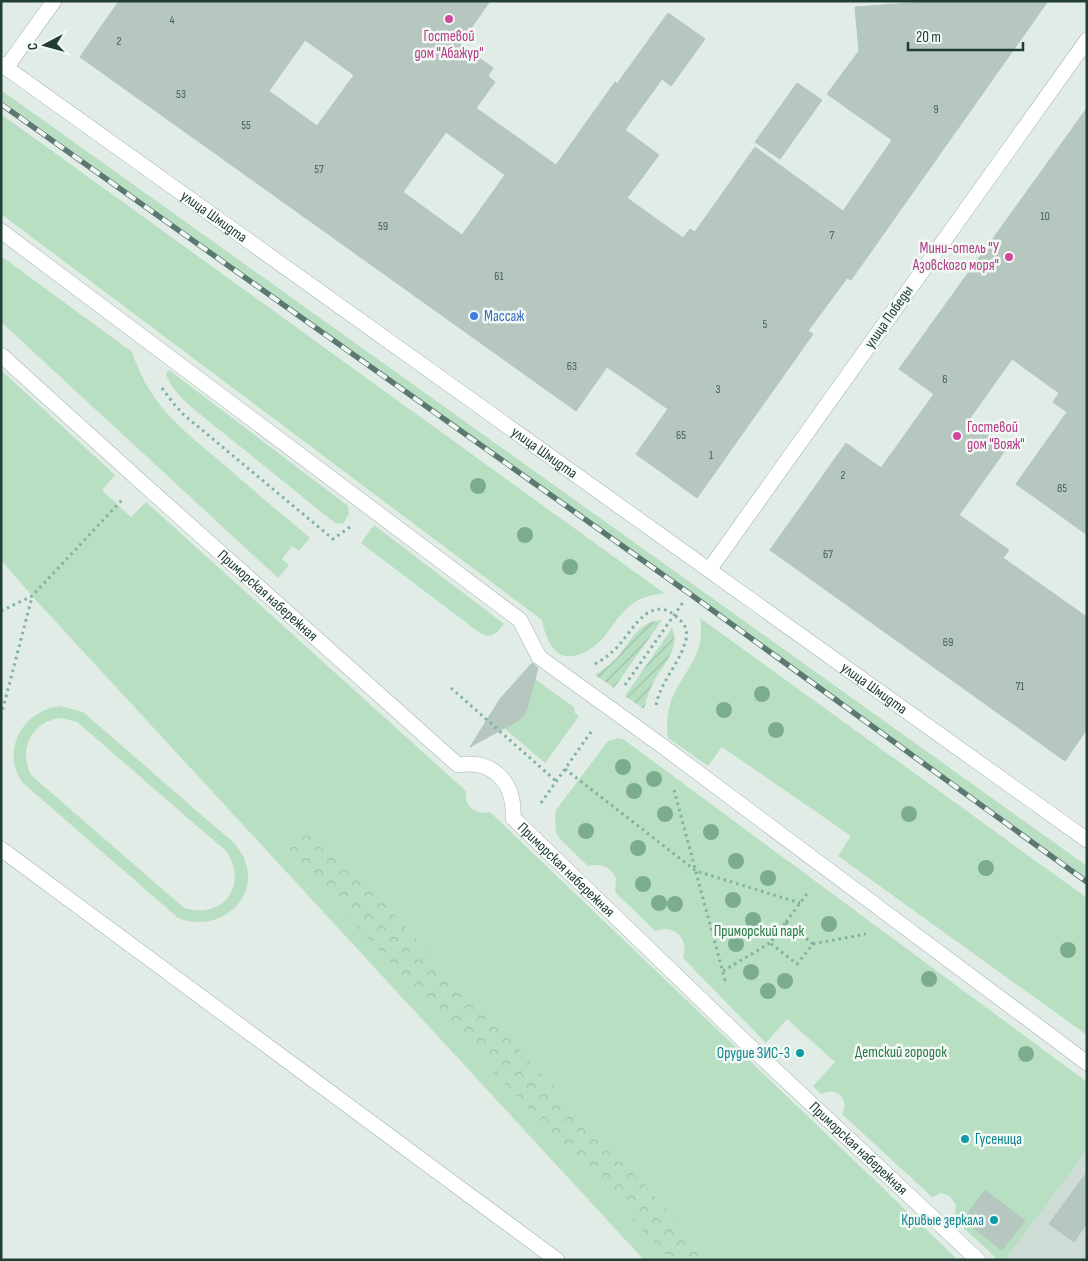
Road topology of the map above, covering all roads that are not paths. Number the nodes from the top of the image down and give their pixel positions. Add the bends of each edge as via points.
1 (54, 1) edge
2 (1087, 40) edge
3 (4, 66) edge
4 (1, 231) edge
5 (1, 355) edge
6 (710, 570) junction
7 (1087, 840) edge
8 (1, 849) edge
9 (1087, 1063) edge
10 (557, 1260) edge
11 (978, 1260) edge

1 - 3 street
2 - 6 street, улица Победы
3 - 6 street, улица Шмидта
4 - 9 street via 520,620 539,657
5 - 11 street, Приморская набережная via 458,765 480,765 500,776 512,795 512,818
6 - 7 street, улица Шмидта
8 - 10 street

